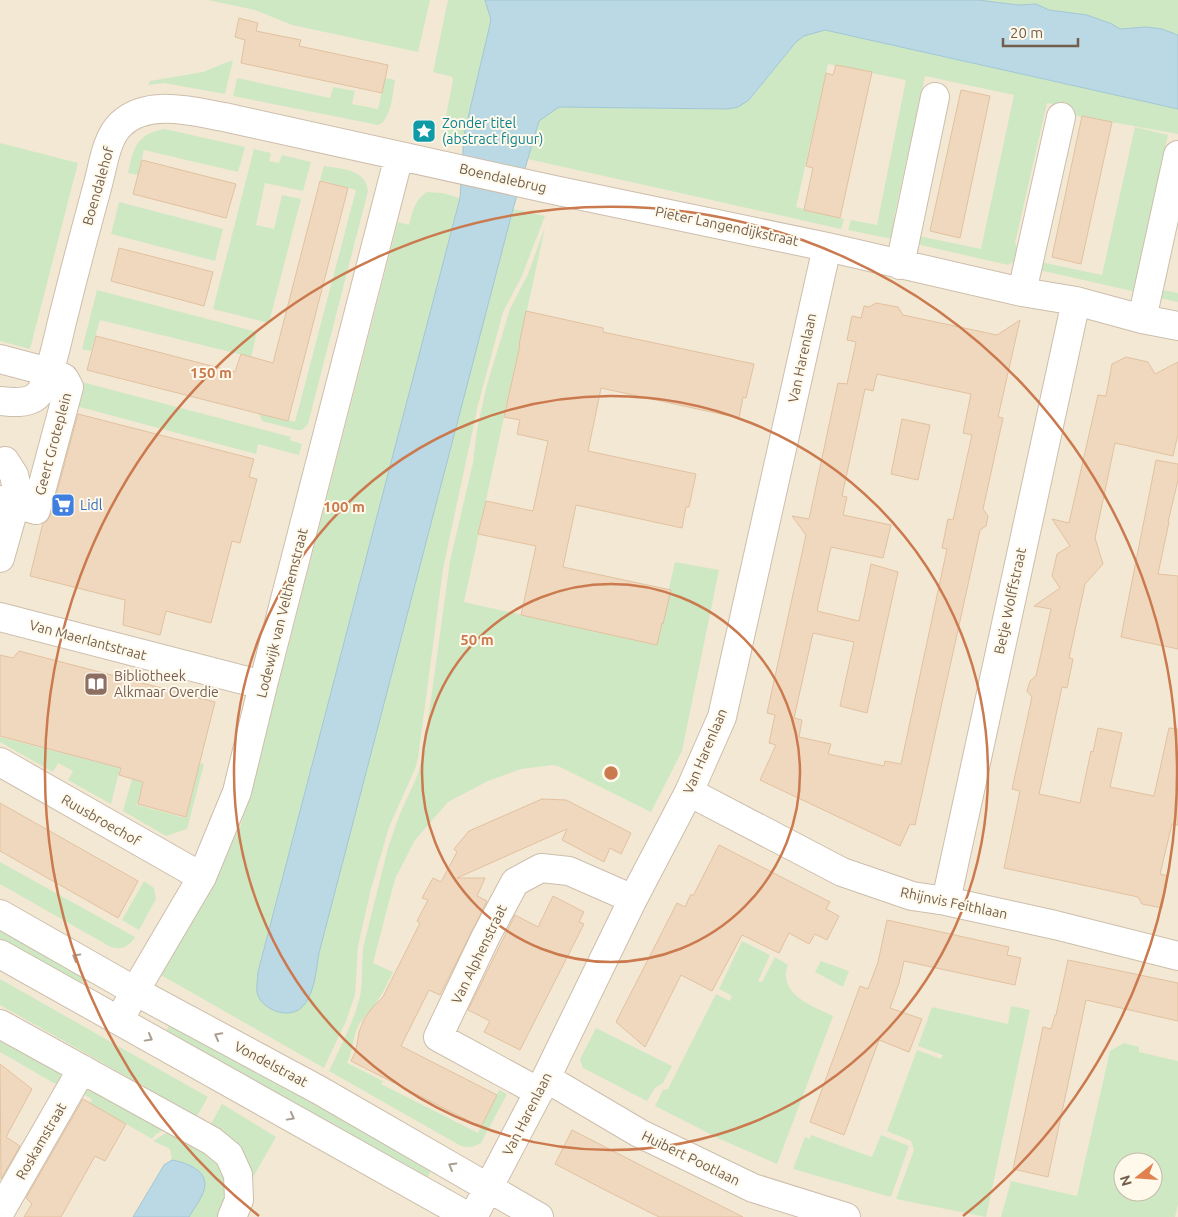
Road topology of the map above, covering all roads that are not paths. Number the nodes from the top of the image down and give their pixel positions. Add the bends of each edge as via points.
1 (935, 97) dead end
2 (1061, 117) dead end
3 (1178, 155) edge
4 (399, 156) junction
5 (452, 166) joint
6 (554, 190) joint
7 (826, 247) junction
8 (900, 265) junction
9 (1022, 292) junction
10 (1076, 301) junction
11 (1142, 319) junction
12 (1178, 326) edge
13 (0, 359) edge
14 (49, 372) junction
15 (0, 401) edge
16 (5, 461) dead end
17 (8, 502) edge
18 (0, 558) edge
19 (0, 617) edge
20 (263, 686) junction
21 (0, 762) edge
22 (689, 792) junction
23 (202, 877) junction
24 (633, 899) junction
25 (946, 901) junction
26 (0, 914) edge
27 (0, 954) edge
28 (1178, 956) edge
29 (135, 991) junction
30 (119, 1021) junction
31 (0, 1024) edge
32 (82, 1069) junction
33 (543, 1085) junction
34 (489, 1188) junction
35 (0, 1212) edge
36 (232, 1217) edge
37 (471, 1217) edge
38 (539, 1217) edge
39 (846, 1217) edge

1 - 8 street
2 - 9 street
3 - 11 street
4 - 5 street, Boendalehof
4 - 14 street, Boendalehof via 174,109 150,110 121,124 112,136 105,157
4 - 20 street, Lodewijk van Velthemstraat
5 - 6 street, Boendalebrug
6 - 7 street, Pieter Langendijkstraat
7 - 8 street, Pieter Langendijkstraat
7 - 22 street, Van Harenlaan via 722,717
8 - 9 street, Pieter Langendijkstraat
9 - 10 street, Pieter Langendijkstraat
10 - 11 street, Pieter Langendijkstraat
10 - 25 street, Betje Wolffstraat
11 - 12 street, Pieter Langendijkstraat
13 - 14 street, Geert Groteplein
14 - 15 street, Boendalehof via 43,388 34,398 20,402
14 - 17 street, Geert Groteplein via 64,378 69,387 36,510
16 - 17 street via 14,475 18,494
17 - 18 street
19 - 20 street, Van Maerlantstraat
20 - 23 street, Lodewijk van Velthemstraat via 237,792
21 - 23 street, Ruusbroechof
22 - 24 street, Van Harenlaan
22 - 25 street, Rhijnvis Feithlaan via 842,872 912,896
23 - 29 street, Lodewijk van Velthemstraat
24 - 33 street, Van Harenlaan
24 - 33 street, Van Alphenstraat via 569,871 541,868 515,882 486,936 438,1038
25 - 28 street, Rhijnvis Feithlaan
29 -> 26 street, Vondelstraat
27 - 30 street
29 - 30 street, Lodewijk van Velthemstraat
34 -> 29 street, Vondelstraat via 319,1090
30 -> 37 street
31 - 32 street
32 - 35 street, Roskamstraat
32 - 36 street via 212,1141 229,1154 238,1175 239,1200
33 - 34 street, Van Harenlaan
33 - 39 street, Huibert Pootlaan via 753,1188
34 - 37 street, Van Harenlaan
34 - 38 street, Vondelstraat

